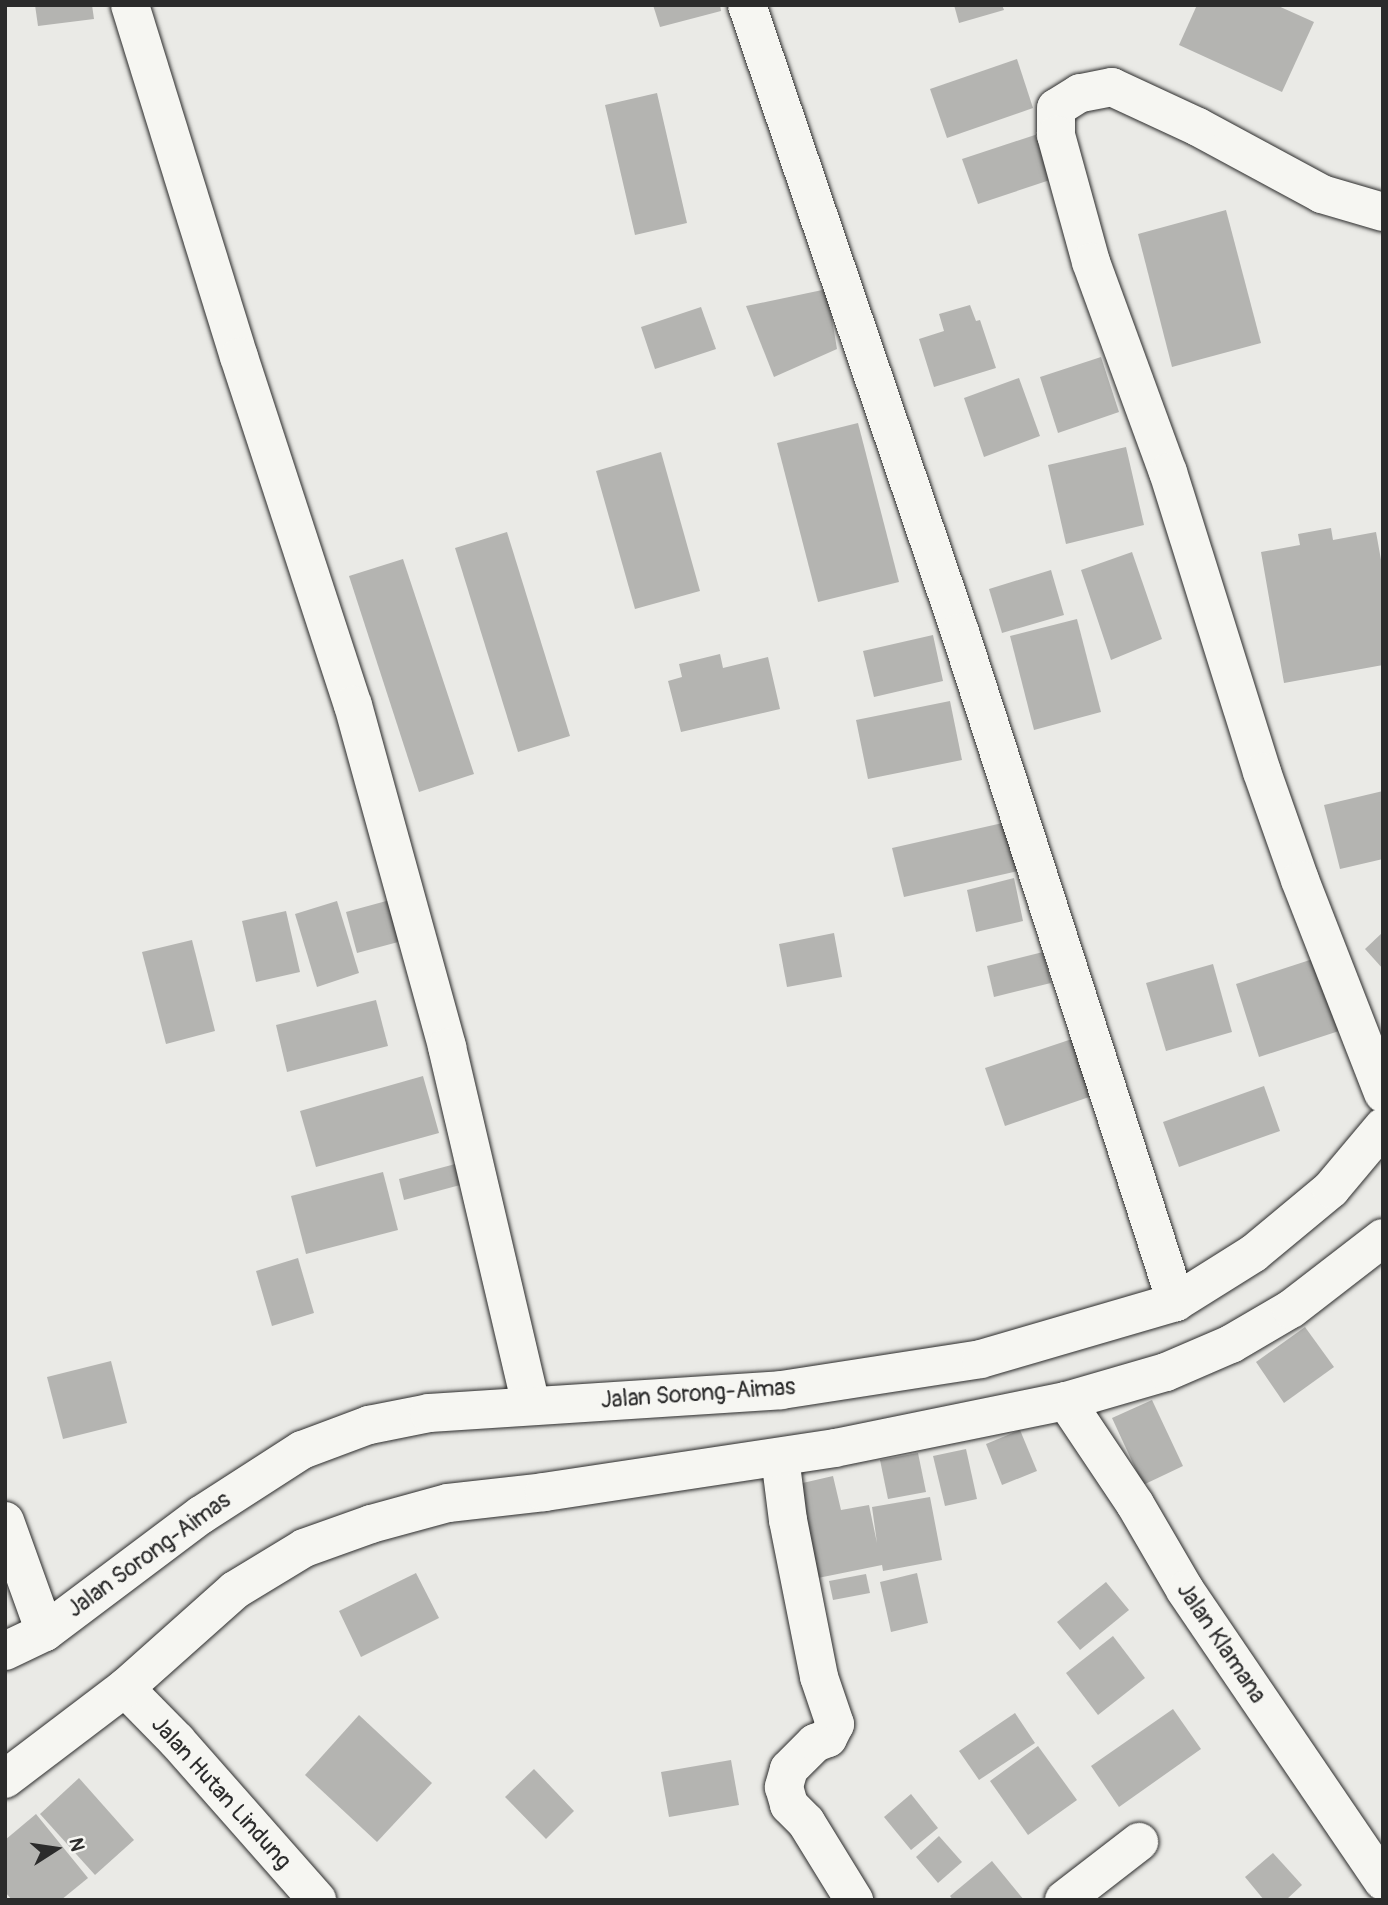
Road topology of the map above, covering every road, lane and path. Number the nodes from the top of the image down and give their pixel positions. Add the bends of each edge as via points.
1 (130, 5) edge
2 (747, 5) edge
3 (1383, 212) edge
4 (1383, 1093) edge
5 (1383, 1127) edge
6 (1383, 1238) edge
7 (1176, 1302) junction
8 (1066, 1401) junction
9 (531, 1405) junction
10 (780, 1457) junction
11 (5, 1521) edge
12 (45, 1632) junction
13 (5, 1651) edge
14 (125, 1688) junction
15 (5, 1779) edge
16 (1139, 1842) dead end
17 (1383, 1881) edge
18 (317, 1900) edge
19 (854, 1900) edge
20 (1065, 1900) edge

1 - 9 main road via 353,705 447,1047
2 - 7 main road via 960,632
3 - 4 main road via 1322,194 1198,127 1112,88 1080,93 1056,108 1056,135 1091,262 1168,472 1295,868
5 - 7 main road, Jalan Sorong-Aimas via 1331,1189 1254,1254
6 - 8 main road via 1291,1309 1231,1344 1166,1372
7 - 9 main road, Jalan Sorong-Aimas via 981,1359 782,1390
8 - 10 main road
8 - 17 main road, Jalan Klamana via 1135,1504 1185,1590
9 - 12 main road, Jalan Sorong-Aimas via 429,1413 369,1425 302,1450 201,1515
10 - 14 main road via 448,1503 370,1524 304,1548 235,1590
10 - 19 main road via 819,1678 835,1724 828,1738 789,1769 784,1787 789,1805 806,1822
11 - 12 main road
12 - 13 main road, Jalan Sorong-Aimas
14 - 15 main road
14 - 18 main road, Jalan Hutan Lindung
16 - 20 main road

